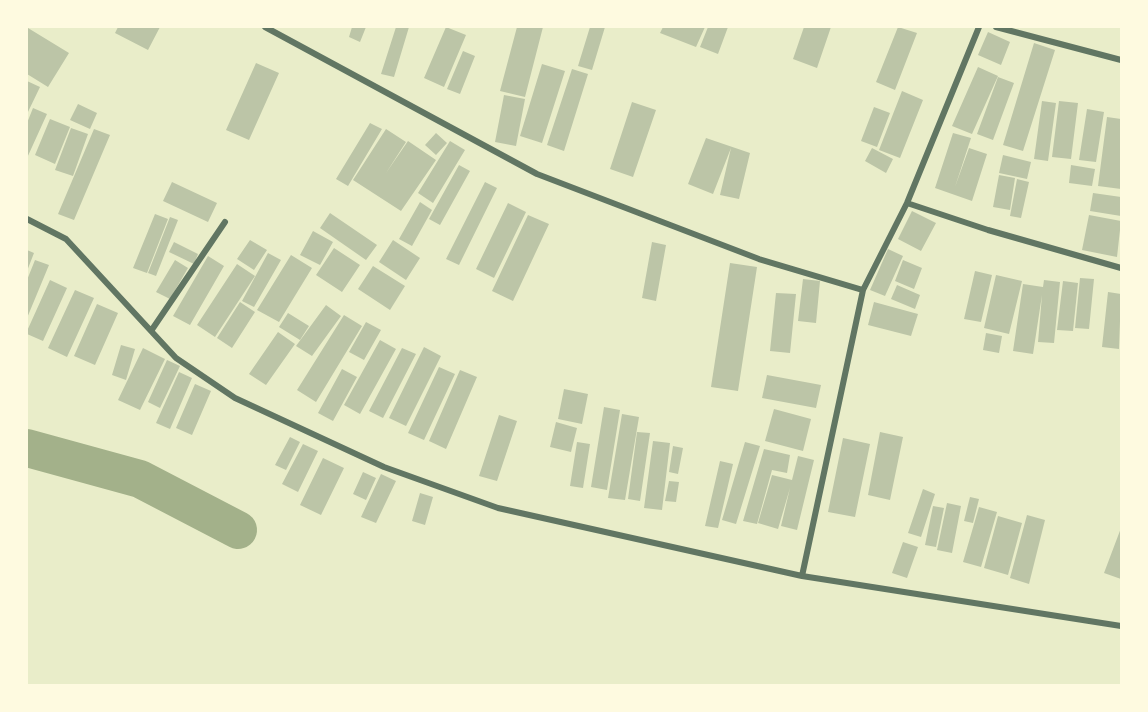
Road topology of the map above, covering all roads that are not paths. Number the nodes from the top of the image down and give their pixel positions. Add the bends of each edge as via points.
1 (265, 27) edge
2 (979, 27) edge
3 (996, 27) edge
4 (1121, 60) edge
5 (907, 203) junction
6 (27, 219) edge
7 (225, 222) dead end
8 (1121, 268) edge
9 (863, 290) junction
10 (151, 331) junction
11 (802, 576) junction
12 (1121, 626) edge

1 - 9 street via 537,174 748,255
2 - 5 street
3 - 4 street
5 - 8 street
5 - 9 street
6 - 10 street via 66,239
7 - 10 street
9 - 11 street
10 - 11 street via 176,358 235,398 394,471 498,508
11 - 12 street

